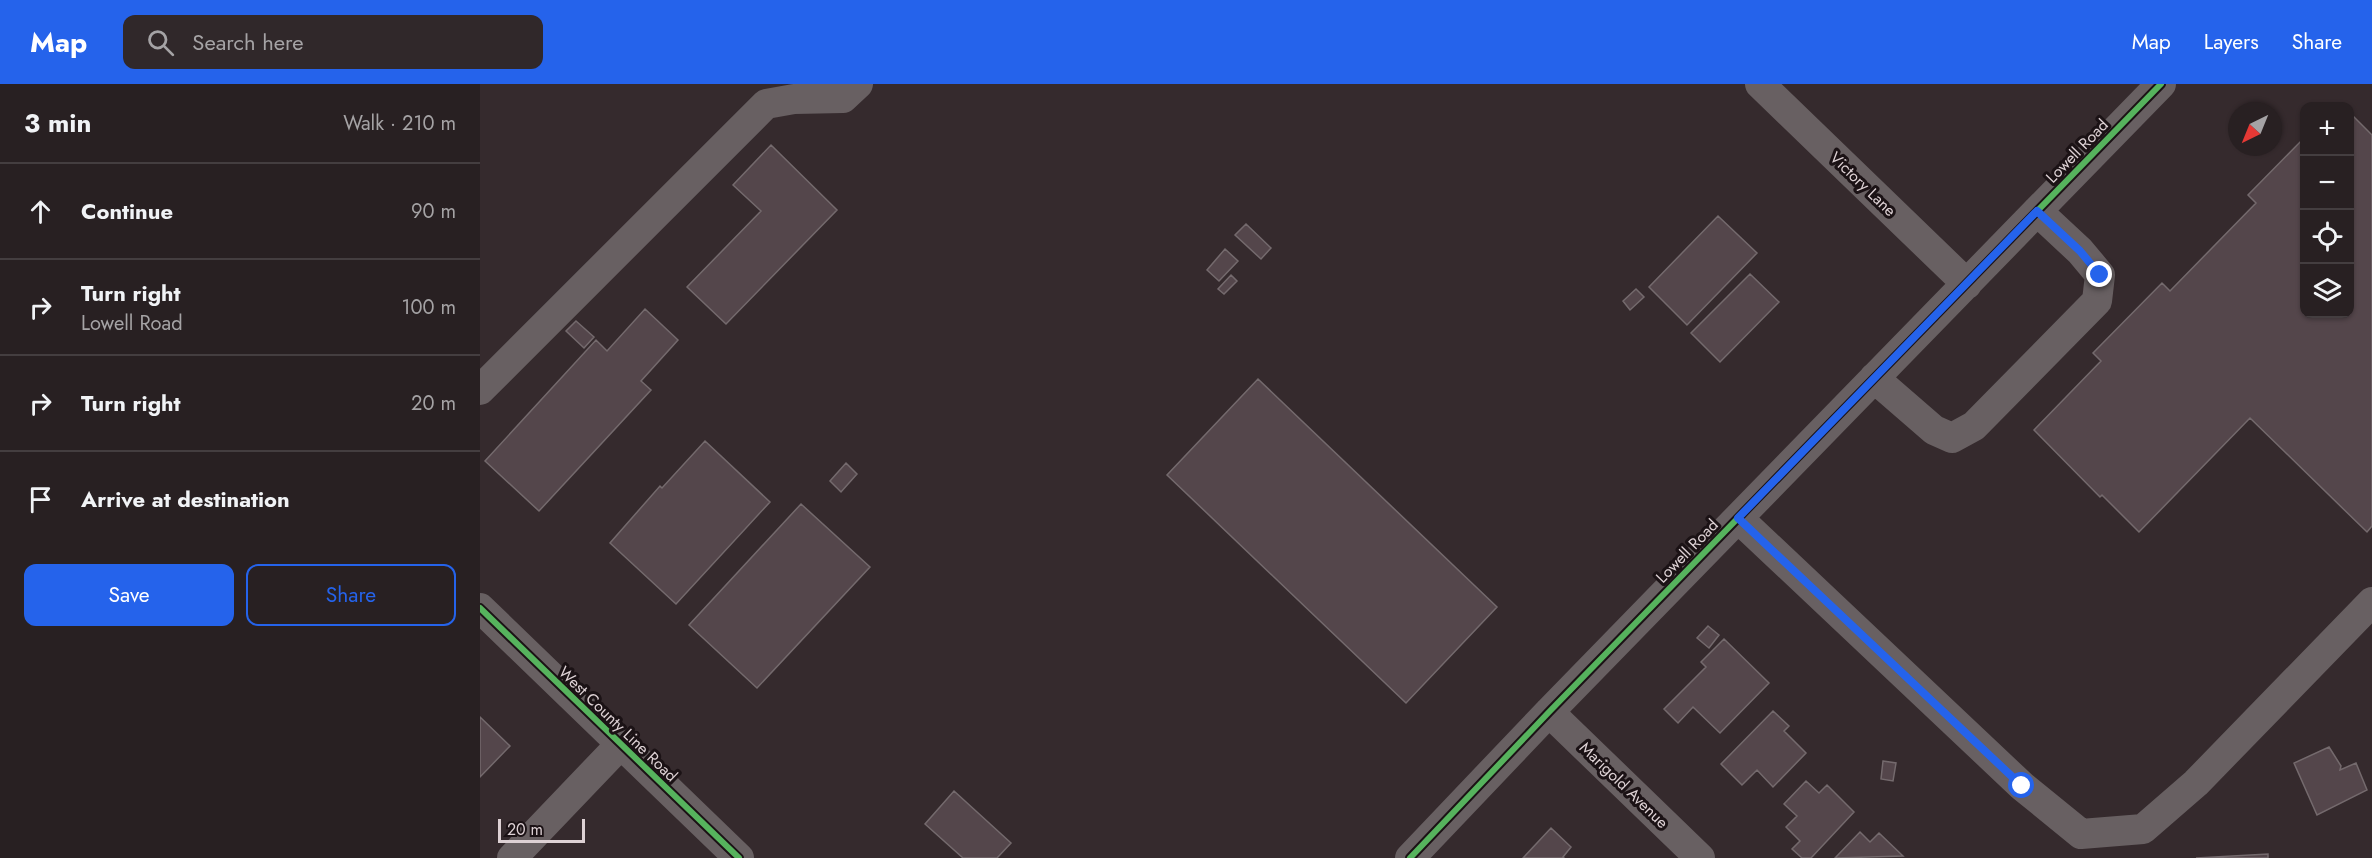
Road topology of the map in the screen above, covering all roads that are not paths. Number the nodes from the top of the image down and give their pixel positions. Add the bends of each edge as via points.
1 (858, 84) edge
2 (1760, 84) edge
3 (2161, 84) edge
4 (2037, 211) junction
5 (1966, 284) junction
6 (1874, 378) junction
7 (480, 390) edge
8 (1738, 518) junction
9 (2372, 602) edge
10 (480, 608) edge
11 (1549, 712) junction
12 (620, 745) junction
13 (512, 858) edge
14 (739, 858) edge
15 (1410, 858) edge
16 (1700, 858) edge

1 - 7 street via 843,98 766,104
2 - 5 street, Victory Lane
3 - 4 street, Lowell Road
4 - 5 street, Lowell Road
4 - 6 street via 2100,275 2097,301 1974,426 1952,438 1934,430
5 - 6 street, Lowell Road
6 - 8 street, Lowell Road
8 - 9 street via 2022,786 2082,834 2143,829 2196,783
8 - 11 street, Lowell Road
10 - 12 street, West County Line Road
11 - 15 street, Lowell Road
11 - 16 street, Marigold Avenue
12 - 13 street
12 - 14 street, West County Line Road

